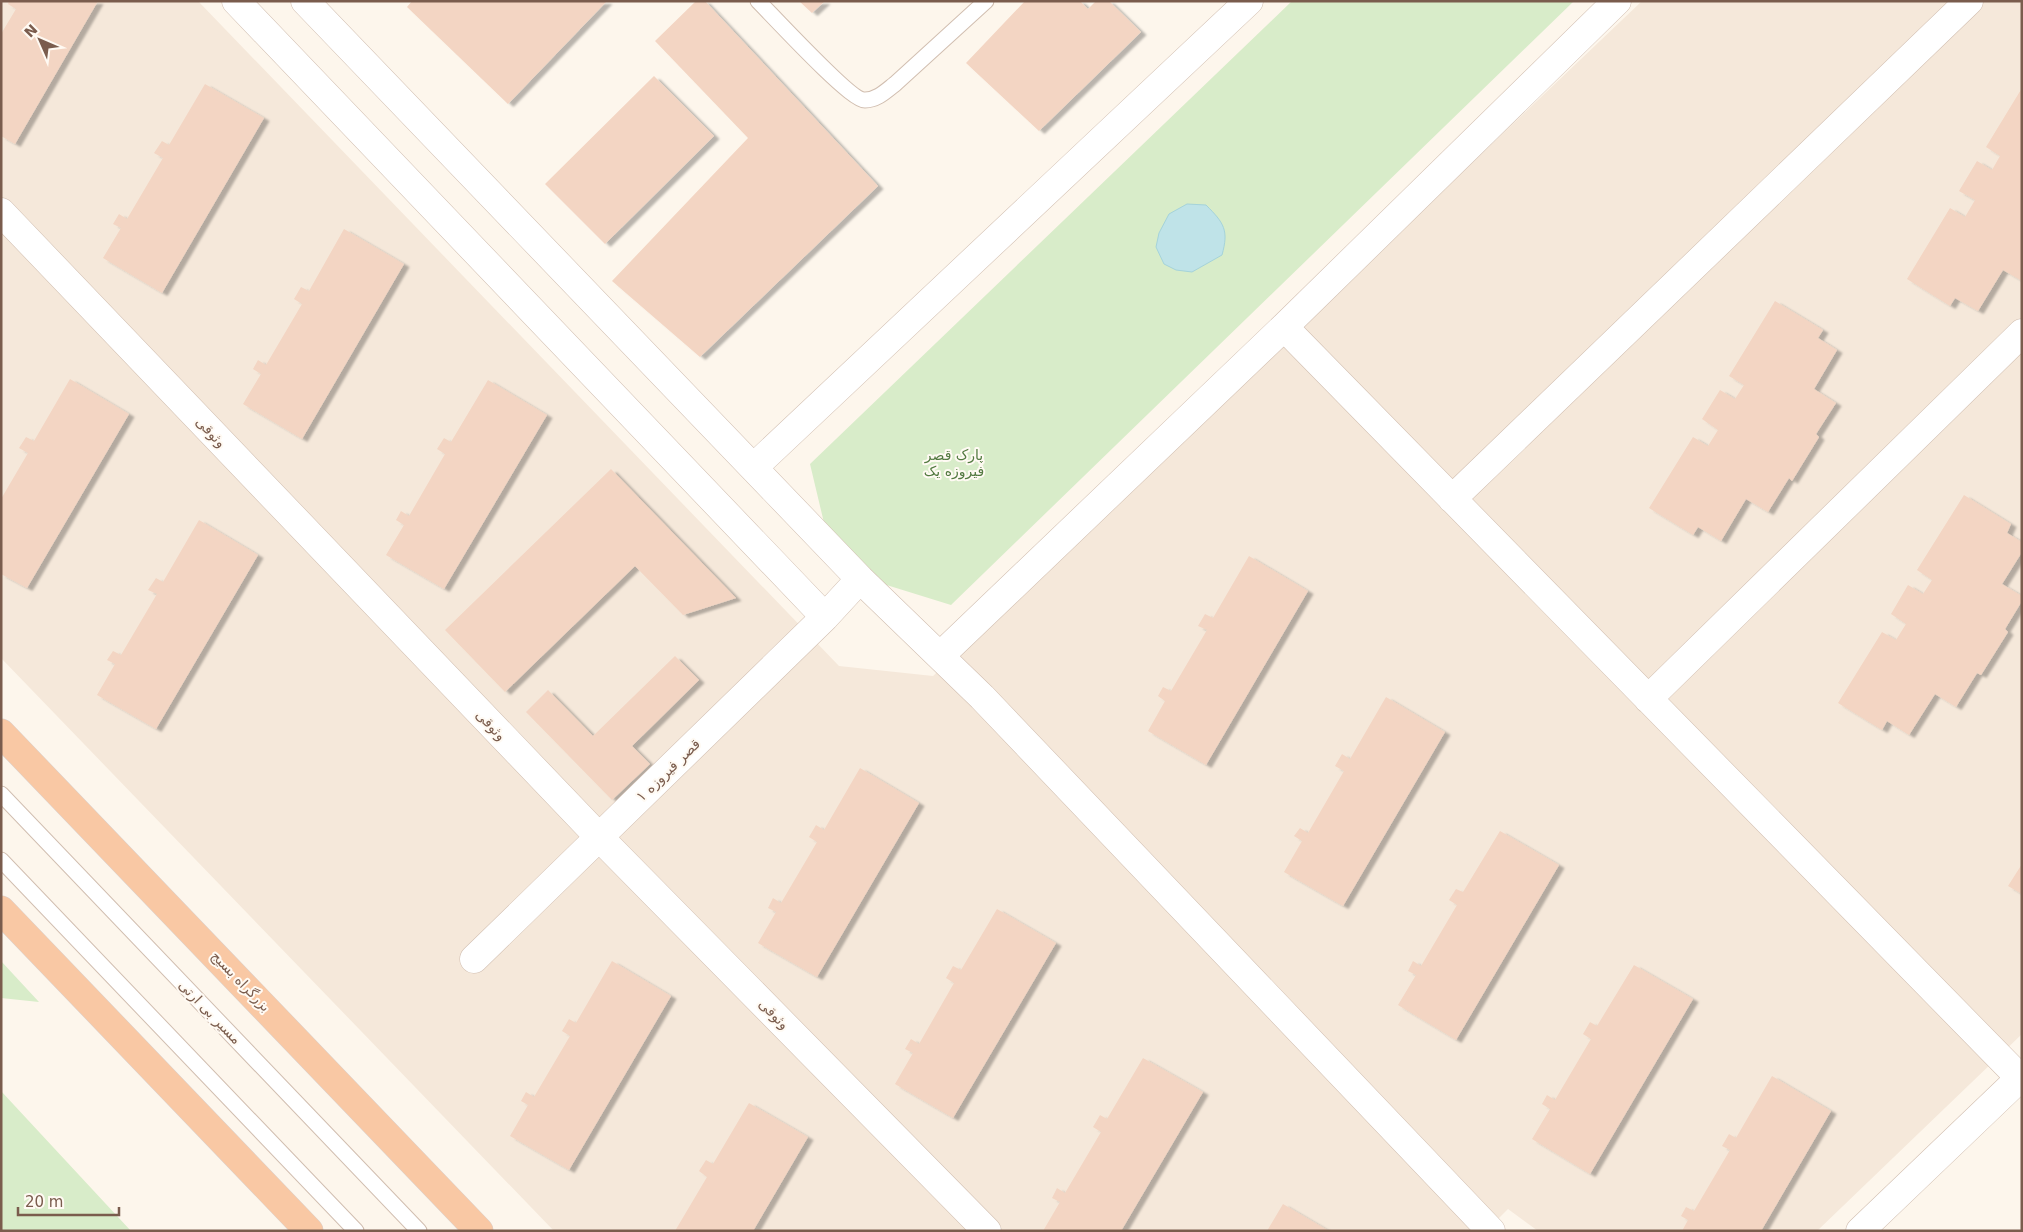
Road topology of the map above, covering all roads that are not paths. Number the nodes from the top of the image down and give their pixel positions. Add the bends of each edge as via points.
1 (236, 1) edge
2 (305, 1) edge
3 (758, 1) edge
4 (986, 1) edge
5 (1249, 1) edge
6 (1618, 1) edge
7 (1969, 1) edge
8 (1, 212) edge
9 (1284, 327) junction
10 (2021, 335) edge
11 (754, 467) junction
12 (1452, 499) junction
13 (860, 579) junction
14 (825, 616) junction
15 (940, 656) junction
16 (1648, 699) junction
17 (1, 733) edge
18 (1, 794) edge
19 (600, 838) junction
20 (1, 860) edge
21 (1, 910) edge
22 (474, 959) dead end
23 (2021, 1077) edge
24 (310, 1231) edge
25 (356, 1231) edge
26 (419, 1231) edge
27 (479, 1231) edge
28 (987, 1231) edge
29 (1491, 1231) edge
30 (1860, 1231) edge

1 - 14 street
2 - 11 street
3 - 4 lane via 840,84 856,98 864,100 879,96 895,84
5 - 11 street
6 - 9 street
7 - 12 street
8 - 19 street, وثوقی
9 - 12 street
9 - 15 street
10 - 16 street
11 - 13 street
12 - 16 street
13 - 14 street, قصر فیروزه ۱
13 - 15 street
14 - 19 street, قصر فیروزه ۱
15 - 29 street
16 - 23 street
17 - 27 highway, بزرگراه بسیج
18 - 26 lane, مسیر بی ارتی
19 - 22 street, قصر فیروزه ۱
19 - 28 street, وثوقی
20 - 25 lane
21 - 24 highway
23 - 30 street

